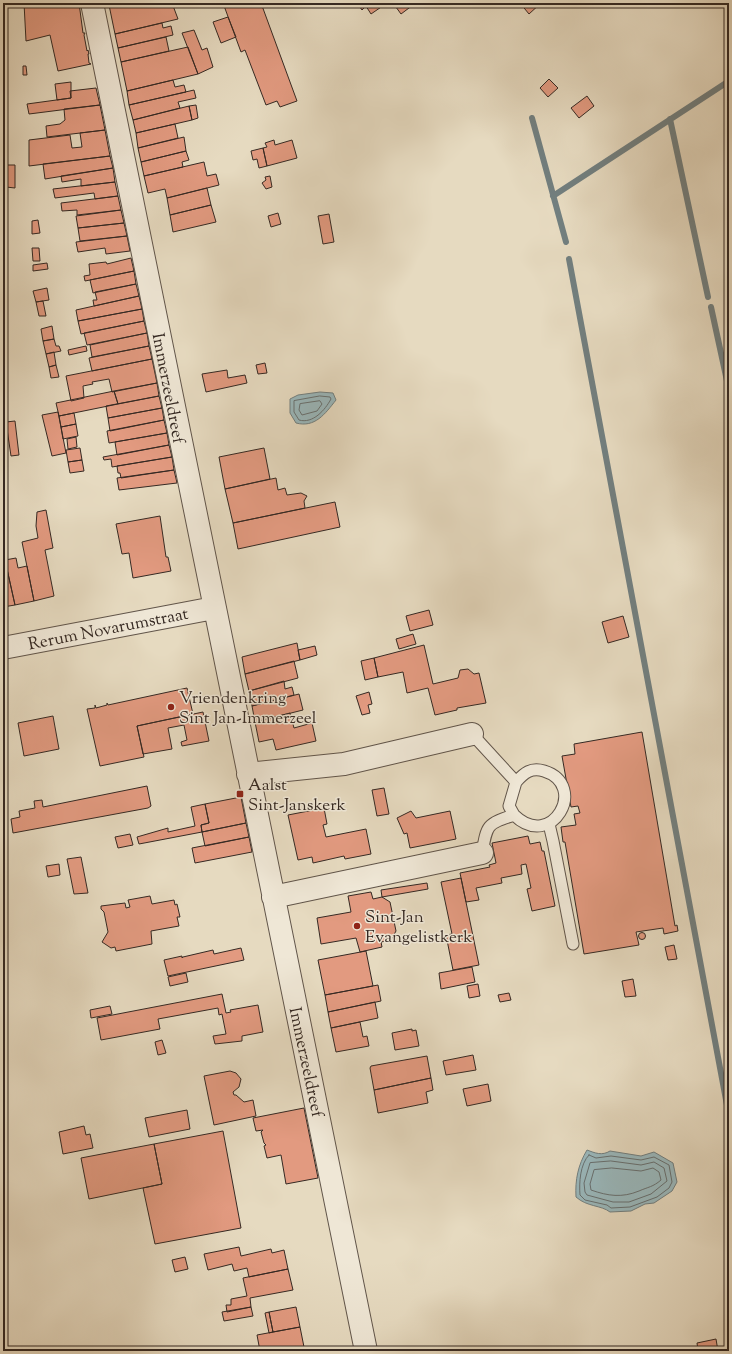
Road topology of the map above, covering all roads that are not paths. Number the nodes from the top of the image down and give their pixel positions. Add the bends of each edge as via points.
1 (92, 3) edge
2 (214, 608) junction
3 (3, 648) edge
4 (472, 734) joint
5 (248, 774) junction
6 (516, 782) junction
7 (514, 815) junction
8 (549, 824) junction
9 (482, 853) joint
10 (273, 897) junction
11 (573, 944) dead end
12 (366, 1351) edge

1 - 2 street, Immerzeeldreef
2 - 3 street, Rerum Novarumstraat
2 - 5 street, Immerzeeldreef
4 - 5 street via 344,764
4 - 6 lane
5 - 10 street, Immerzeeldreef
6 - 7 lane via 509,806
6 - 8 lane via 525,772 539,769 554,774 564,786 565,804 559,816
7 - 8 lane via 534,826
7 - 9 lane via 496,821 486,830
8 - 11 lane
9 - 10 street
10 - 12 street, Immerzeeldreef

